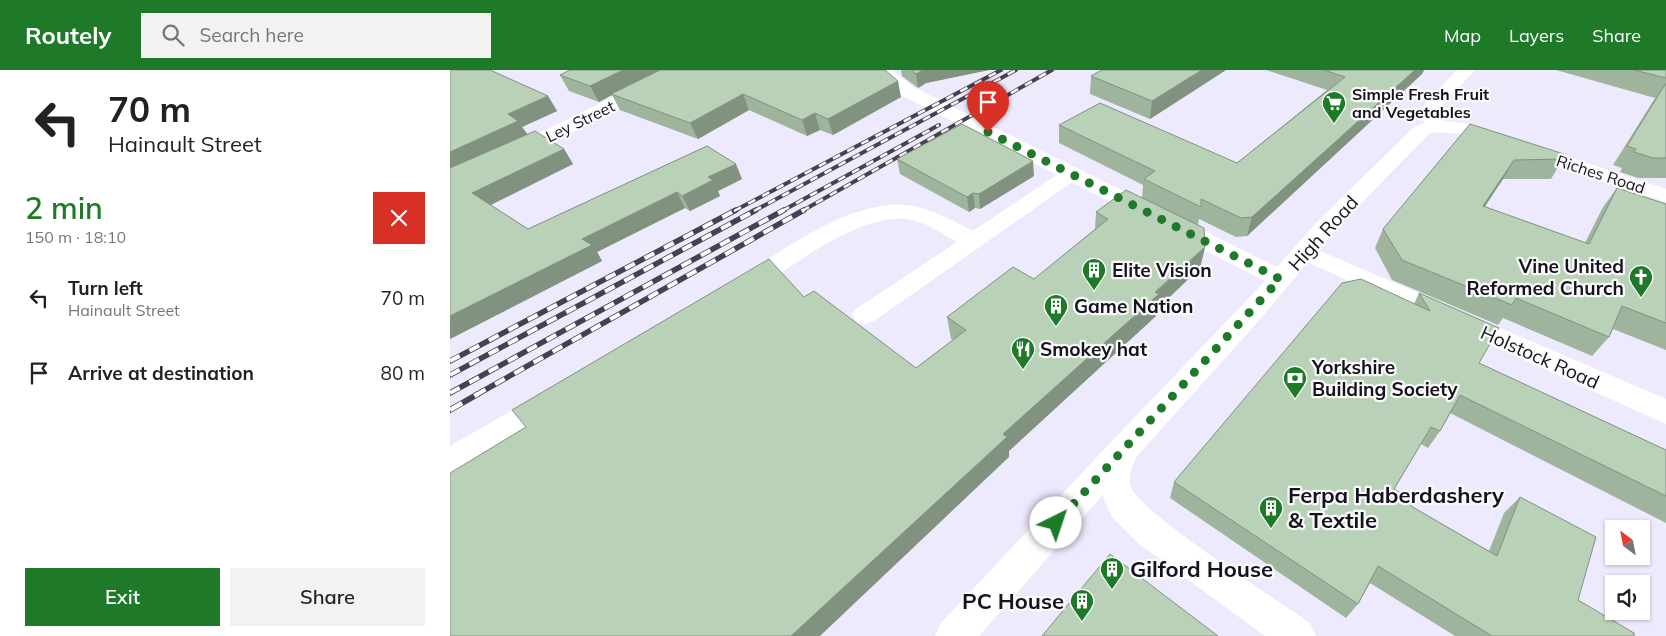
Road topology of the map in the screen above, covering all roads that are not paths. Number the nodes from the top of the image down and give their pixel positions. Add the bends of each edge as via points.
1 (681, 70) edge
2 (881, 70) edge
3 (1467, 70) edge
4 (1435, 126) junction
5 (1071, 174) junction
6 (450, 181) edge
7 (1666, 196) edge
8 (974, 241) junction
9 (1304, 252) junction
10 (1280, 279) junction
11 (719, 301) edge
12 (865, 315) dead end
13 (576, 387) edge
14 (1666, 412) edge
15 (1126, 447) junction
16 (450, 462) edge
17 (954, 636) edge
18 (1297, 636) edge

1 - 6 street, Ley Street
2 - 5 street via 907,91
3 - 4 street via 1427,112
4 - 7 street, Riches Road via 1462,128
4 - 9 street, High Road via 1422,130 1408,141
5 - 8 street
5 - 10 street
8 - 11 street via 924,216 903,212 880,214 837,230
8 - 12 street
9 - 10 street, High Road
9 - 14 street, Holstock Road
10 - 15 street, High Road
13 - 16 street
15 - 17 street, High Road
15 - 18 street via 1116,468 1114,486 1124,506 1150,532

